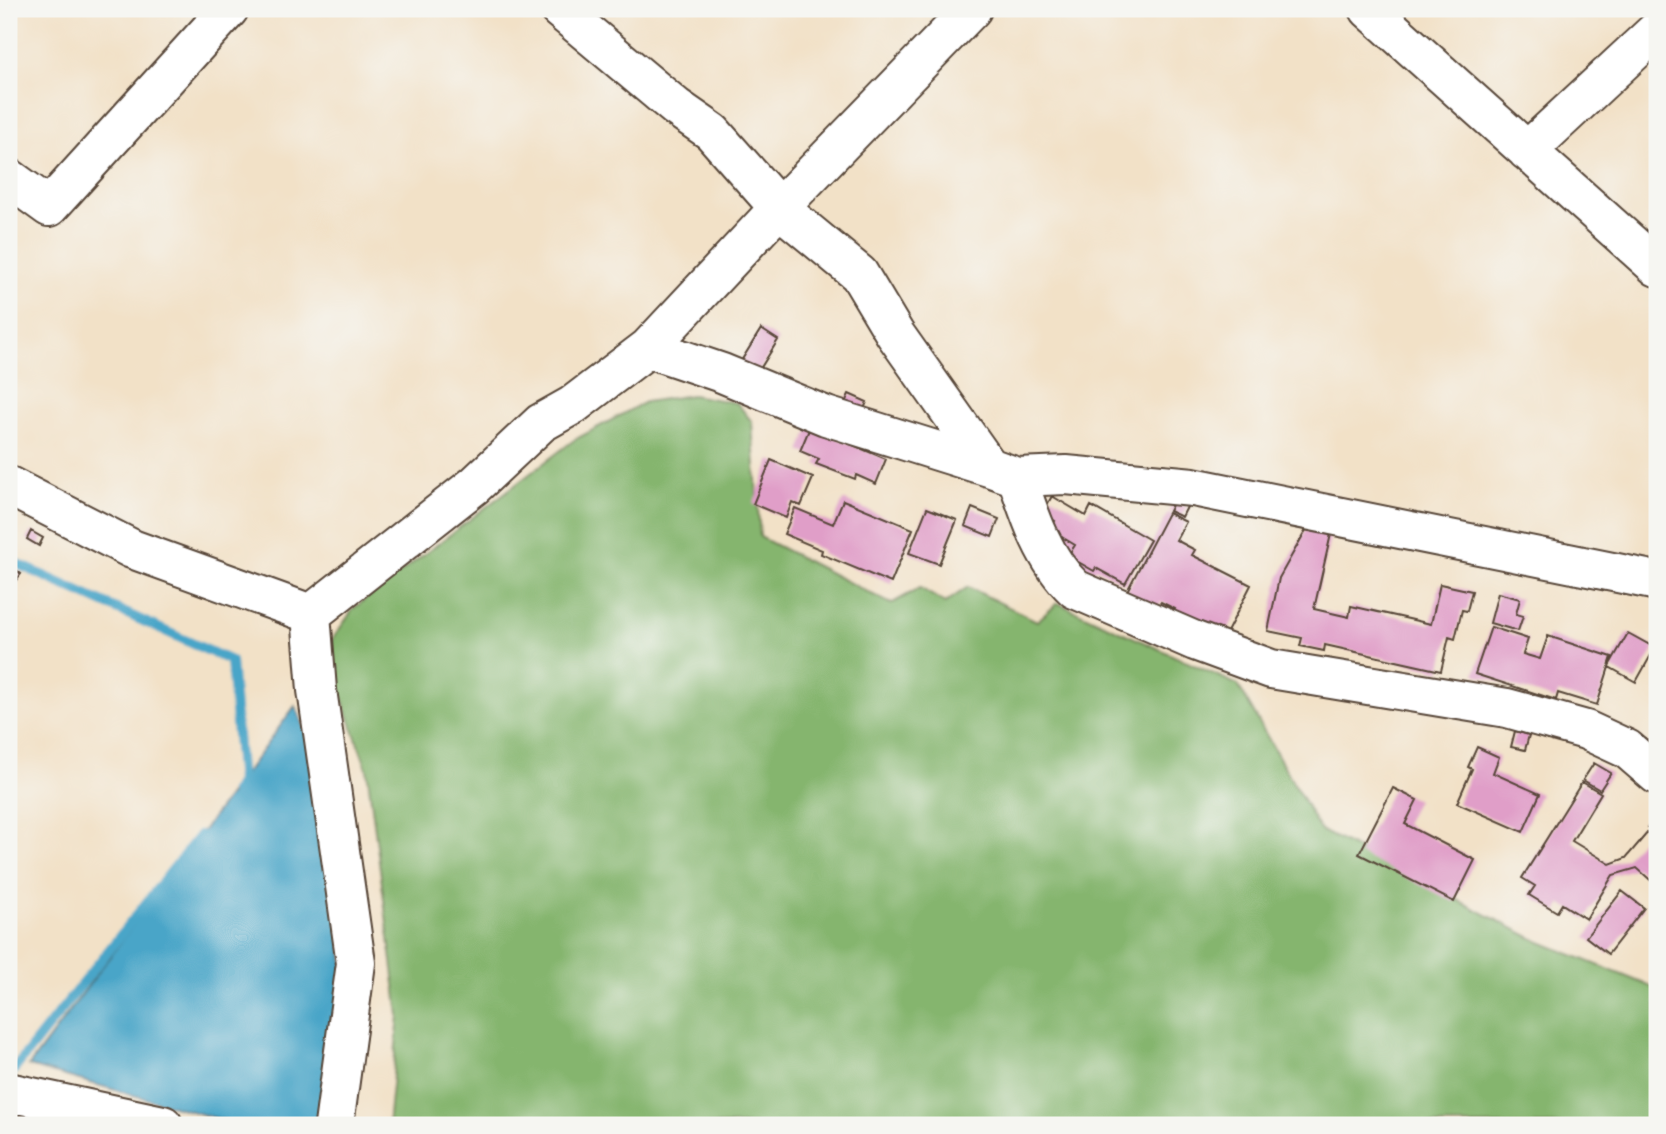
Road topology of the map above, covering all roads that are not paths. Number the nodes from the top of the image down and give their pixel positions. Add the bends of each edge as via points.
1 (229, 9) edge
2 (559, 9) edge
3 (972, 9) edge
4 (1369, 9) edge
5 (1657, 30) edge
6 (1527, 151) junction
7 (9, 178) edge
8 (779, 208) junction
9 (1657, 267) edge
10 (648, 348) junction
11 (1003, 472) junction
12 (9, 486) edge
13 (1657, 581) edge
14 (311, 614) junction
15 (1657, 775) edge
16 (9, 1097) edge
17 (163, 1125) edge
18 (334, 1125) edge

1 - 7 street via 49,207
2 - 8 street via 712,132
3 - 8 street
4 - 6 street
5 - 6 street
6 - 9 street
8 - 10 street
8 - 11 street via 859,274 895,334
10 - 11 street via 826,416
10 - 14 street via 573,405 541,423 475,485
11 - 13 street via 1193,487
11 - 15 street via 1063,577 1075,589 1271,669 1507,708 1586,730 1627,749
12 - 14 street via 132,549
14 - 18 street via 317,690 356,963
16 - 17 street via 13,1093

